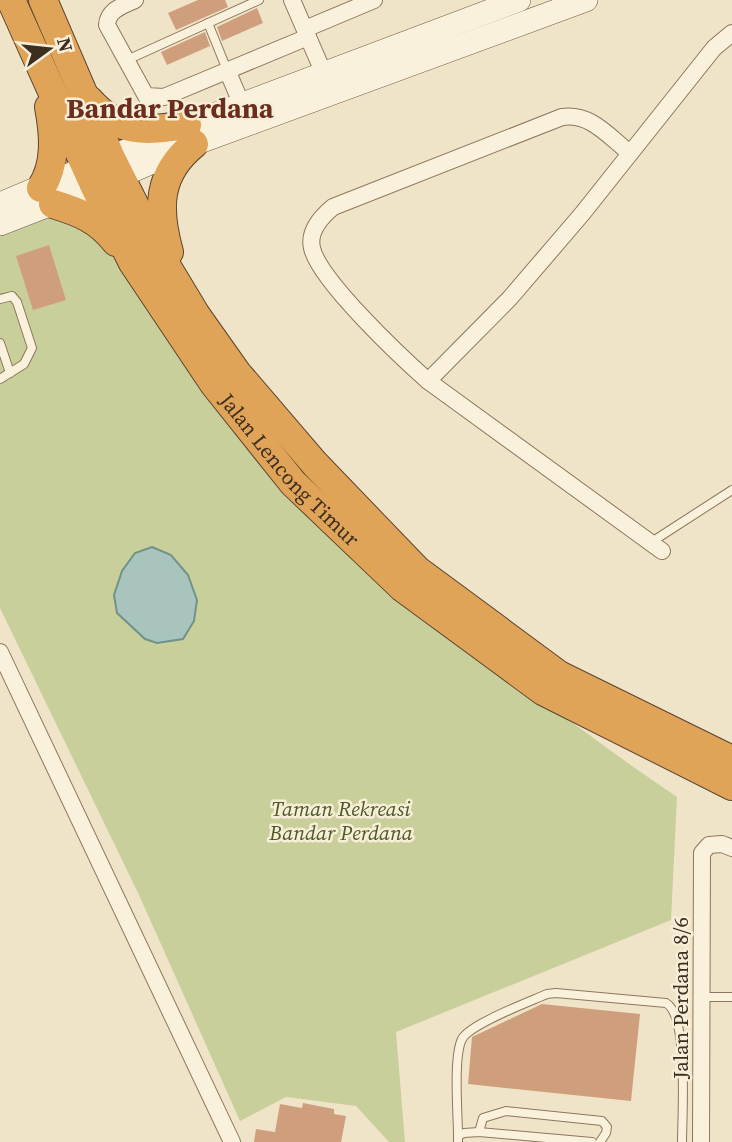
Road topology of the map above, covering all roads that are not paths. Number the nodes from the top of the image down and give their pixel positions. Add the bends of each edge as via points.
1 (11, 0) edge
2 (43, 0) edge
3 (135, 0) edge
4 (258, 0) edge
5 (292, 0) edge
6 (374, 0) edge
7 (519, 0) edge
8 (586, 0) edge
9 (562, 4) edge
10 (208, 23) junction
11 (306, 33) junction
12 (732, 33) edge
13 (127, 60) junction
14 (227, 70) junction
15 (42, 71) junction
16 (77, 79) junction
17 (328, 84) junction
18 (242, 105) junction
19 (191, 135) junction
20 (630, 153) junction
21 (103, 172) junction
22 (47, 196) junction
23 (0, 204) edge
24 (0, 224) edge
25 (133, 263) junction
26 (0, 299) edge
27 (196, 315) junction
28 (0, 343) edge
29 (10, 373) junction
30 (0, 379) edge
31 (428, 381) junction
32 (732, 490) edge
33 (656, 547) joint
34 (0, 652) edge
35 (732, 760) edge
36 (732, 786) edge
37 (732, 848) edge
38 (702, 997) junction
39 (732, 997) edge
40 (479, 1132) junction
41 (458, 1139) edge
42 (232, 1142) edge
43 (592, 1142) edge
44 (600, 1142) edge
45 (682, 1142) edge
46 (701, 1142) edge

1 - 15 highway, Jalan Lencong Timur
2 - 16 highway, Jalan Lencong Timur
3 - 13 street via 114,10 107,19
4 - 10 lane
5 - 11 street
6 - 11 street
7 - 17 street
8 - 9 street
9 - 17 street
10 - 13 lane
10 - 14 lane
11 - 14 street
11 - 17 street
12 - 20 street via 714,48
13 - 14 street via 146,96 164,97
14 - 18 street
15 - 21 highway, Jalan Lencong Timur
15 - 22 highway via 54,132
16 - 19 highway via 97,109 117,124
16 - 21 highway, Jalan Lencong Timur
17 - 18 street
17 - 19 street
18 - 19 street
19 - 21 street
19 - 27 highway via 164,184 161,210 172,263
20 - 31 street via 510,298
20 - 31 street via 586,118 562,117 347,199 323,215 312,237 320,268 392,349
21 - 22 street
21 - 25 highway, Jalan Lencong Timur
21 - 27 highway, Jalan Lencong Timur
22 - 23 street
22 - 24 street
22 - 25 highway via 107,231
25 - 36 highway, Jalan Lencong Timur via 214,384 293,483 402,588 543,691
26 - 29 lane via 12,296 17,302 32,348 24,364
27 - 35 highway, Jalan Lencong Timur via 237,373 417,570 559,675
28 - 29 lane
29 - 30 lane
31 - 33 street
32 - 33 lane
34 - 42 street
37 - 38 street, Jalan Perdana 8/6 via 709,845 702,853
38 - 39 lane
38 - 46 street, Jalan Perdana 8/6
40 - 41 lane via 464,1133
40 - 43 lane
40 - 44 lane via 483,1118 506,1111 602,1121 607,1127
41 - 45 lane via 462,1039 484,1023 556,993 672,1006 682,1047

